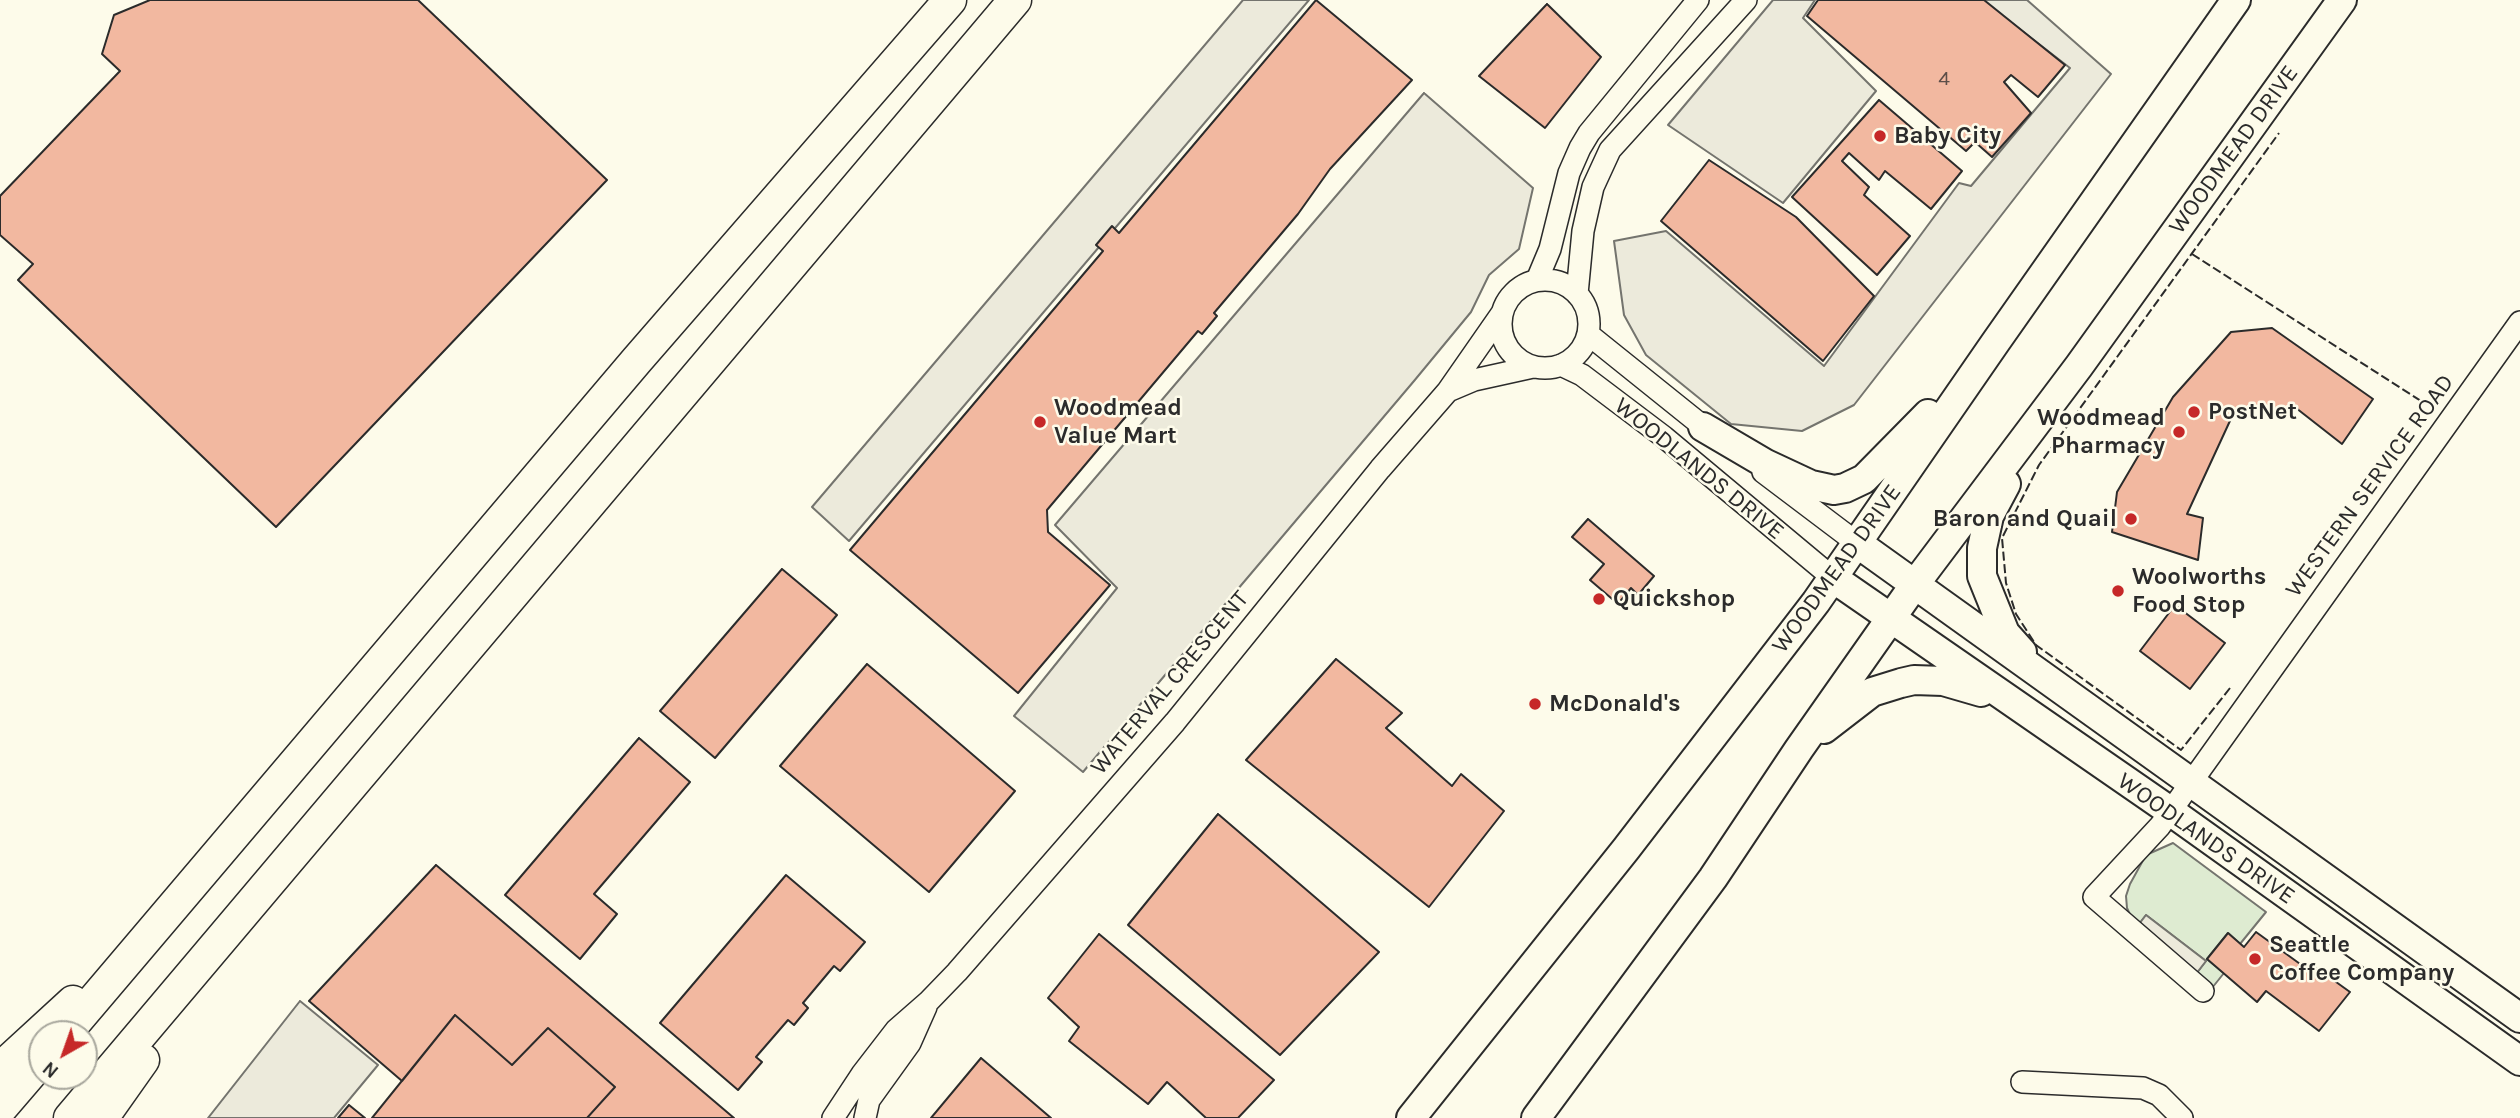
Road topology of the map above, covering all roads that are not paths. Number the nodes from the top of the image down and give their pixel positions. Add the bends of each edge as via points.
1 (944, 0) edge
2 (950, 0) edge
3 (1015, 0) edge
4 (1698, 0) edge
5 (1746, 0) edge
6 (2236, 0) edge
7 (2342, 0) edge
8 (910, 47) junction
9 (1537, 280) junction
10 (1577, 294) junction
11 (1502, 313) junction
12 (2520, 322) edge
13 (1588, 334) junction
14 (1995, 343) junction
15 (1562, 365) junction
16 (2079, 366) junction
17 (1533, 367) junction
18 (1447, 392) junction
19 (1703, 427) junction
20 (1857, 542) junction
21 (1833, 578) junction
22 (1914, 584) junction
23 (1891, 620) junction
24 (2047, 679) junction
25 (2013, 704) junction
26 (1799, 748) junction
27 (2190, 783) junction
28 (2170, 811) junction
29 (324, 817) junction
30 (167, 916) junction
31 (2203, 992) dead end
32 (928, 1002) junction
33 (2520, 1018) edge
34 (77, 1020) edge
35 (2520, 1061) edge
36 (0, 1069) edge
37 (28, 1076) edge
38 (2022, 1082) dead end
39 (0, 1109) edge
40 (70, 1118) edge
41 (102, 1118) edge
42 (833, 1118) edge
43 (865, 1118) edge
44 (1411, 1118) edge
45 (1536, 1118) edge
46 (2182, 1118) edge

1 - 8 highway
2 - 8 highway
3 - 29 highway
4 - 9 street via 1580,148
5 - 10 street via 1610,149 1593,187
6 - 14 main road, WOODMEAD DRIVE
7 - 16 main road, WOODMEAD DRIVE
8 - 30 highway
9 - 10 street via 1559,282
9 - 11 street via 1511,294
10 - 13 street via 1589,320
11 - 17 street via 1502,337 1509,351
11 - 18 street, WATERVAL CRESCENT
12 - 27 street, WESTERN SERVICE ROAD
13 - 15 street via 1583,347
13 - 19 street, WOODLANDS DRIVE
14 - 19 main road via 1876,469 1845,488 1811,485
14 - 20 main road, WOODMEAD DRIVE
15 - 17 street
15 - 21 street, WOODLANDS DRIVE via 1664,437
16 - 22 main road, WOODMEAD DRIVE
16 - 24 main road via 1998,497 1982,548 1982,576 2005,633
17 - 18 street, WATERVAL CRESCENT via 1474,380
18 - 32 street, WATERVAL CRESCENT via 1175,722
19 - 20 street, WOODLANDS DRIVE
20 - 21 main road, WOODMEAD DRIVE
20 - 22 main road, WOODLANDS DRIVE
21 - 23 main road, WOODLANDS DRIVE
21 - 44 main road, WOODMEAD DRIVE via 1626,849
22 - 23 main road, WOODMEAD DRIVE
22 - 24 main road, WOODLANDS DRIVE
23 - 25 main road, WOODLANDS DRIVE
23 - 26 main road, WOODMEAD DRIVE
24 - 27 main road, WOODLANDS DRIVE
25 - 26 main road via 1943,681 1914,680 1872,692
25 - 28 main road, WOODLANDS DRIVE
26 - 45 main road, WOODMEAD DRIVE via 1713,878
27 - 28 street, WESTERN SERVICE ROAD
27 - 33 main road, WOODLANDS DRIVE
28 - 31 street, WESTERN SERVICE ROAD via 2094,897
28 - 35 main road, WOODLANDS DRIVE
29 - 40 highway
29 - 41 highway
30 - 34 highway
30 - 36 highway
32 - 42 street, WATERVAL CRESCENT via 896,1030
32 - 43 street, WATERVAL CRESCENT via 910,1043 869,1100
37 - 39 highway
38 - 46 street via 2143,1088

